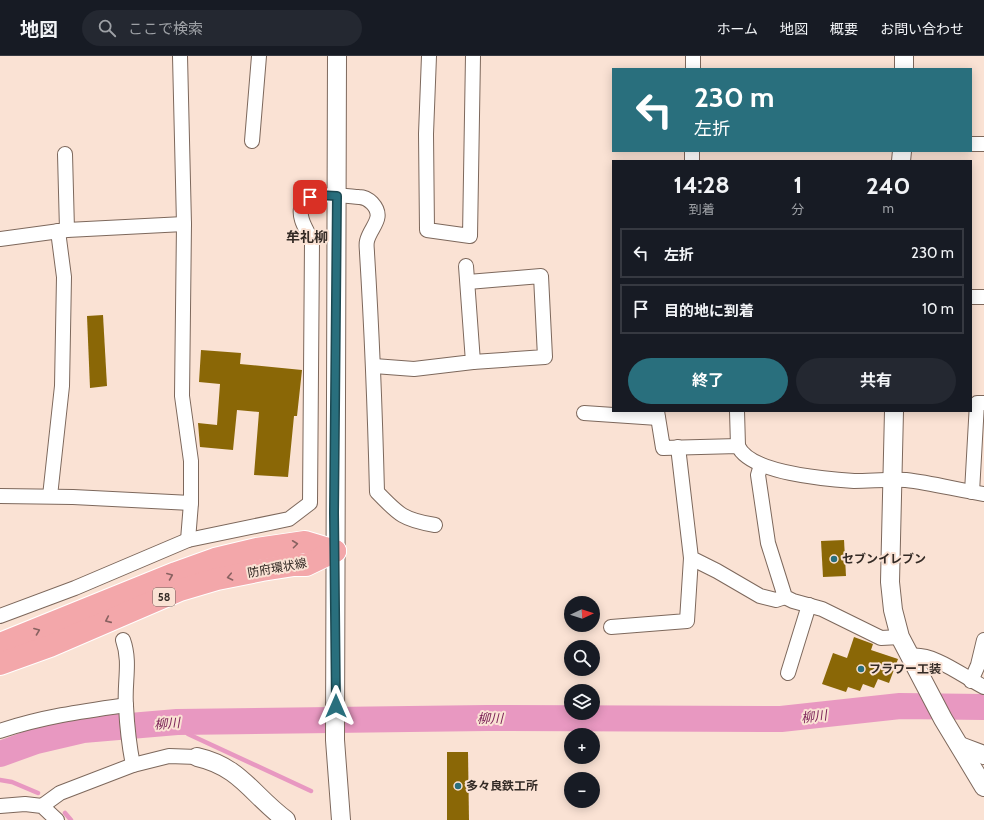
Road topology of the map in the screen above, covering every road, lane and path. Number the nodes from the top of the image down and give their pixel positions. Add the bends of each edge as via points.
1 (180, 56) edge
2 (259, 56) edge
3 (337, 56) edge
4 (429, 56) edge
5 (473, 56) edge
6 (693, 56) edge
7 (904, 56) edge
8 (693, 68) edge
9 (904, 68) edge
10 (252, 141) dead end
11 (972, 144) edge
12 (984, 144) edge
13 (65, 154) dead end
14 (337, 196) junction
15 (184, 224) junction
16 (63, 230) junction
17 (0, 238) edge
18 (466, 266) dead end
19 (468, 282) junction
20 (972, 297) edge
21 (984, 297) edge
22 (473, 362) junction
23 (374, 366) junction
24 (984, 403) edge
25 (737, 412) edge
26 (894, 412) edge
27 (584, 413) dead end
28 (658, 415) edge
29 (738, 446) junction
30 (678, 447) junction
31 (761, 466) junction
32 (893, 480) junction
33 (978, 493) edge
34 (0, 496) edge
35 (50, 496) junction
36 (191, 503) junction
37 (435, 525) dead end
38 (188, 540) junction
39 (335, 551) junction
40 (691, 558) junction
41 (785, 597) junction
42 (809, 605) junction
43 (0, 616) edge
44 (611, 627) dead end
45 (900, 637) junction
46 (123, 640) dead end
47 (984, 640) edge
48 (0, 644) edge
49 (910, 656) junction
50 (0, 664) edge
51 (788, 673) dead end
52 (971, 681) junction
53 (984, 687) edge
54 (126, 708) junction
55 (0, 731) edge
56 (960, 746) junction
57 (984, 755) edge
58 (197, 757) joint
59 (133, 765) junction
60 (984, 787) edge
61 (0, 806) edge
62 (42, 806) junction
63 (57, 820) edge
64 (286, 820) edge
65 (341, 820) edge

1 - 15 street
2 - 10 street
3 - 14 street
4 - 5 street via 426,134 427,230 470,236
6 - 8 street
7 - 9 street
11 - 12 street
13 - 16 street
14 - 23 street via 361,197 368,200 378,212 378,220 366,242
14 - 38 street via 310,197 301,208 302,220 312,242 310,503 289,519
14 - 39 street
15 - 16 street
15 - 36 street via 182,396 191,461
16 - 17 street
16 - 35 street via 62,386
18 - 19 street
19 - 22 street
19 - 22 street via 540,276 545,357
20 - 21 street
22 - 23 street via 414,369
23 - 37 street via 377,492 397,514 415,522
24 - 33 street via 976,403
25 - 29 street
26 - 32 street
27 - 28 street
28 - 30 street via 663,448
29 - 30 street
29 - 31 street via 741,452
30 - 40 street
31 - 32 street via 790,473 854,480
31 - 41 street via 758,476 768,543
32 - 33 street
32 - 45 street via 890,582 893,610
34 - 35 street
35 - 36 street
36 - 38 street
38 - 43 street via 75,588
48 -> 39 main road, 防府環状線 / 58 via 215,559 257,549 305,542
39 -> 50 main road, 防府環状線 / 58 via 306,565 294,564 262,570 180,590 50,646
39 - 65 street via 335,740
40 - 41 street via 760,596 776,600
40 - 44 street via 687,621
41 - 42 street via 793,602
42 - 45 street via 880,638
42 - 51 street
45 - 49 street
46 - 54 street via 128,652
47 - 52 street
49 - 52 street via 930,658
49 - 56 street via 931,698
52 - 53 street
54 - 55 street via 75,712
54 - 59 street
56 - 57 street
56 - 60 street
58 - 59 street via 169,756
58 - 64 street via 230,769
59 - 62 street via 60,793
61 - 62 street
62 - 63 street

